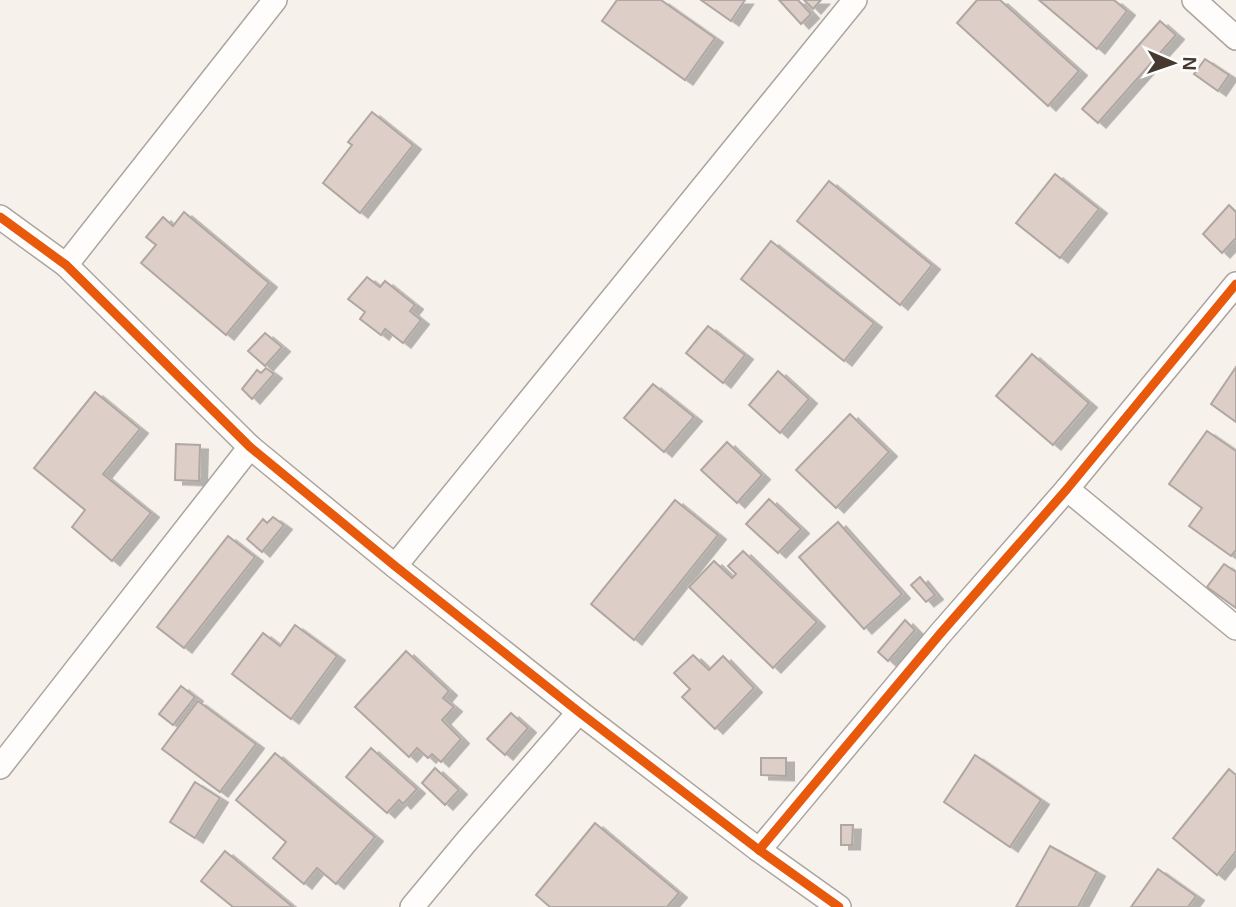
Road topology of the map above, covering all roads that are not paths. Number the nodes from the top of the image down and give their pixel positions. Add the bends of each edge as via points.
1 (275, 0) edge
2 (855, 0) edge
3 (1194, 0) edge
4 (1236, 38) edge
5 (0, 217) edge
6 (66, 265) junction
7 (1236, 284) edge
8 (250, 447) junction
9 (1067, 489) junction
10 (395, 566) junction
11 (1236, 628) edge
12 (579, 712) junction
13 (1, 763) edge
14 (759, 850) junction
15 (412, 907) edge
16 (839, 907) edge

1 - 6 street
2 - 10 street
3 - 4 street
5 - 6 street
6 - 8 street
7 - 9 street
8 - 10 street
8 - 13 street
9 - 11 street
9 - 14 street
10 - 12 street
12 - 14 street
12 - 15 street
14 - 16 street

